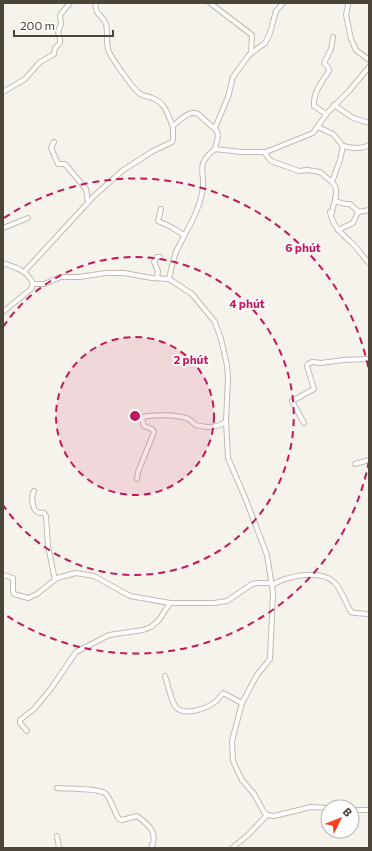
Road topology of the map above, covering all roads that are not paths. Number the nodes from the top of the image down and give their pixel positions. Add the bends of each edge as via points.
1 (70, 3) edge
2 (95, 3) edge
3 (210, 3) edge
4 (283, 3) edge
5 (348, 5) dead end
6 (332, 37) dead end
7 (251, 53) junction
8 (369, 60) edge
9 (369, 67) edge
10 (3, 92) edge
11 (334, 105) junction
12 (326, 114) junction
13 (369, 124) edge
14 (172, 127) junction
15 (215, 128) junction
16 (318, 128) junction
17 (54, 142) dead end
18 (369, 145) edge
19 (343, 146) junction
20 (215, 149) junction
21 (264, 152) junction
22 (332, 182) junction
23 (335, 201) junction
24 (88, 202) junction
25 (161, 209) dead end
26 (369, 210) edge
27 (358, 212) junction
28 (28, 218) dead end
29 (3, 228) edge
30 (338, 230) junction
31 (184, 236) junction
32 (160, 256) dead end
33 (3, 263) edge
34 (369, 263) edge
35 (24, 272) junction
36 (157, 278) junction
37 (169, 279) junction
38 (33, 284) junction
39 (3, 312) edge
40 (369, 359) edge
41 (226, 422) junction
42 (304, 423) dead end
43 (369, 460) edge
44 (355, 464) dead end
45 (137, 479) dead end
46 (34, 491) dead end
47 (3, 575) edge
48 (55, 580) junction
49 (272, 584) junction
50 (170, 603) junction
51 (369, 614) edge
52 (166, 676) dead end
53 (242, 703) junction
54 (27, 731) dead end
55 (57, 788) dead end
56 (320, 808) edge
57 (266, 814) junction
58 (57, 836) dead end
59 (59, 848) edge
60 (151, 848) edge
61 (232, 848) edge

1 - 10 street via 60,15 58,32 61,39 54,54 40,62 25,79
2 - 14 street via 96,12 106,24 108,47 114,60 138,93 159,101 167,111
3 - 7 street via 252,35
4 - 7 street via 276,11 267,40
5 - 8 street via 346,15 351,39 356,50
6 - 12 street via 331,49 324,63 329,71 317,88 314,101 314,106
7 - 15 street via 233,77
9 - 11 street
11 - 12 street
11 - 13 street
12 - 16 street
14 - 15 street via 194,112
14 - 24 street via 172,142 122,171
15 - 20 street via 218,131
16 - 19 street via 333,134
16 - 21 street via 313,134
17 - 24 street via 51,148 58,164 65,164 85,187
18 - 19 street via 354,148
19 - 22 street
20 - 21 street
20 - 31 street via 202,165 202,193
21 - 22 street via 271,161 299,171 320,172
22 - 23 street via 336,189
23 - 27 street via 350,204
23 - 30 street via 332,213 330,212
24 - 35 street
25 - 31 street via 158,221
26 - 27 street
27 - 30 street via 353,223
28 - 29 street
30 - 34 street
31 - 37 street
32 - 36 street via 154,262 158,271
33 - 35 street
35 - 38 street
36 - 37 street
36 - 38 street via 106,273 62,277 44,284
37 - 41 street via 192,294 215,322 226,365
38 - 39 street via 31,289
40 - 42 street via 308,364 314,389 292,402
41 - 45 street via 208,427 196,425 184,418 142,417 144,425 154,432
41 - 49 street via 228,458 265,548
43 - 44 street
46 - 48 street via 32,498 36,511 46,516 48,546
47 - 48 street via 13,578 14,594 28,598
48 - 50 street via 76,574 90,575 130,596
49 - 50 street via 252,584 227,601
49 - 51 street via 288,577 327,577 340,590 351,612
49 - 53 street via 270,659
50 - 54 street via 151,627 109,635 76,652 50,690 34,709 20,720
52 - 53 street via 176,706 183,712 211,705 223,692
53 - 57 street via 232,741 232,761
55 - 60 street via 104,792 118,819 137,816 151,828 154,835
56 - 57 street via 311,807 274,816
57 - 61 street via 247,836
58 - 59 street

